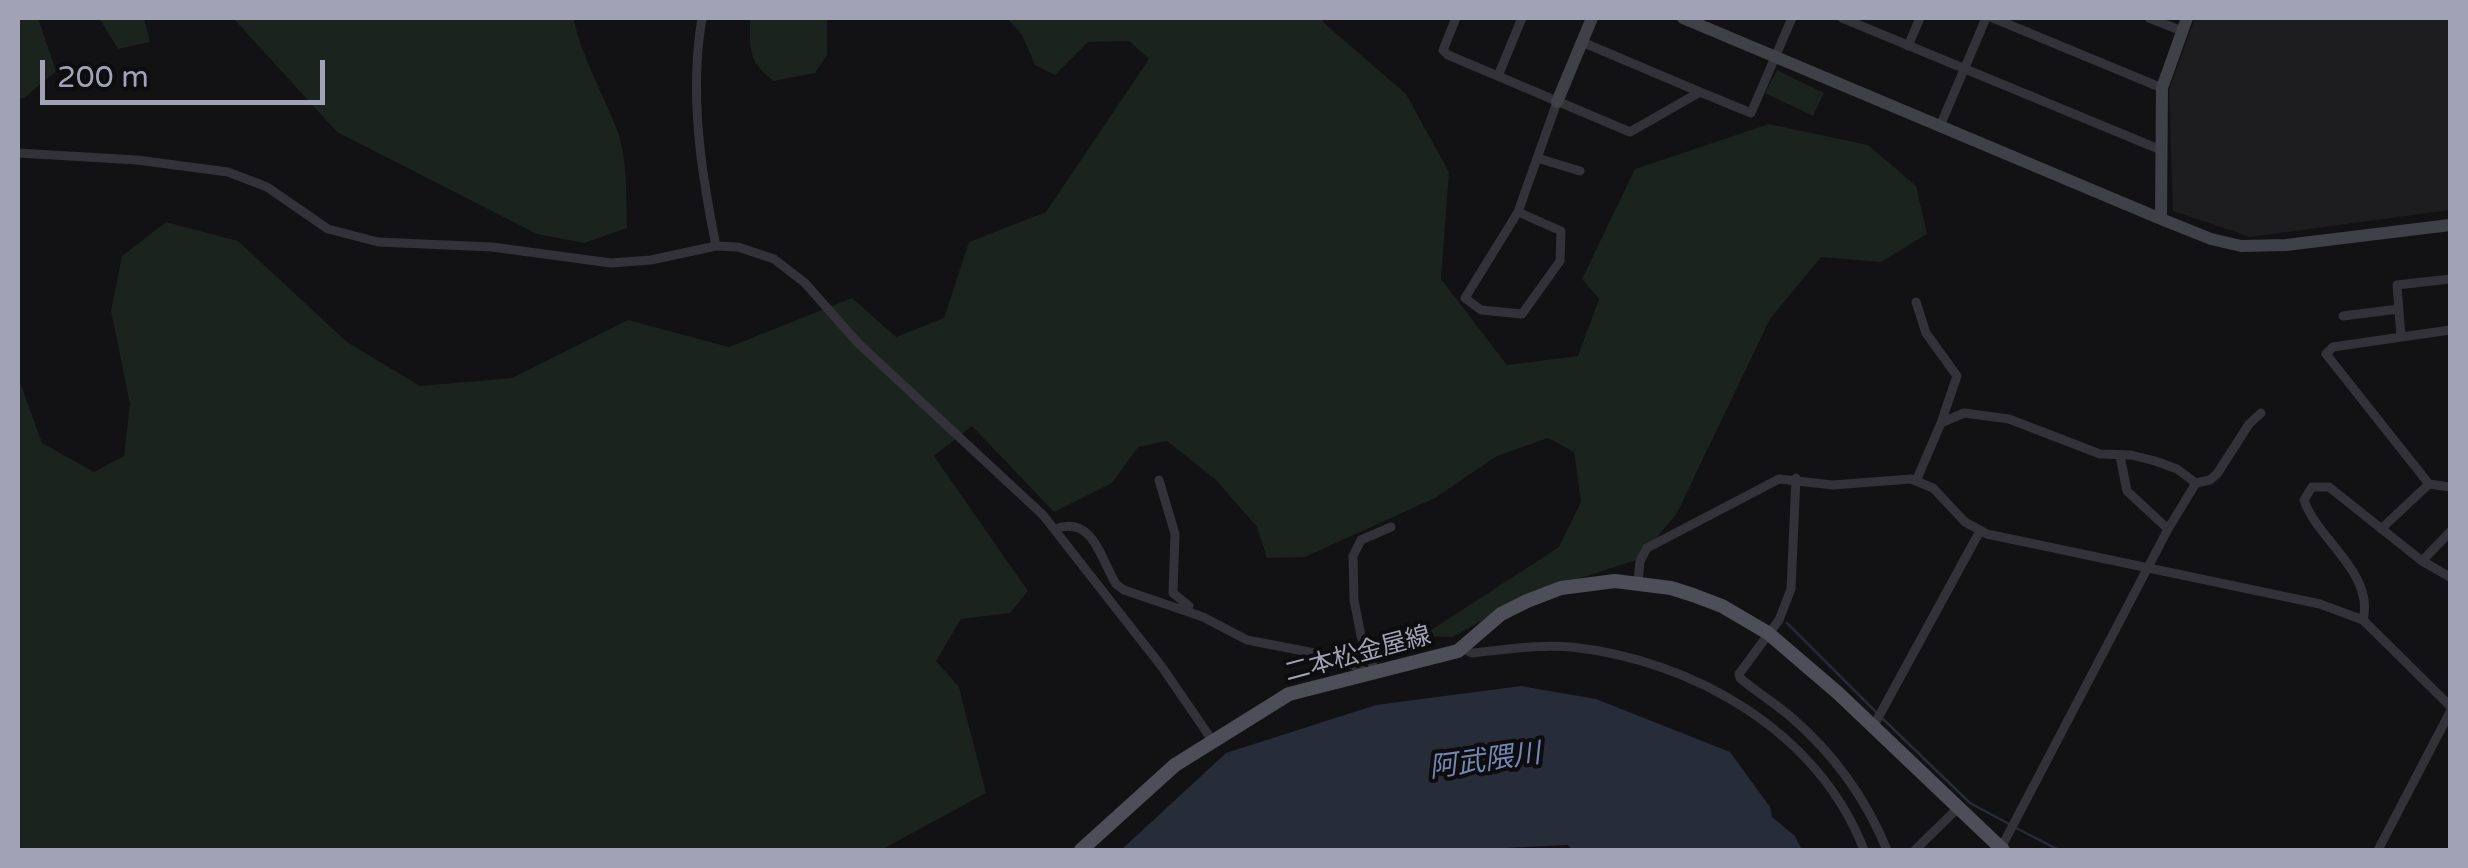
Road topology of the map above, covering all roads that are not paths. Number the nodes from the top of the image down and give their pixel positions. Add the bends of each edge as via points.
1 (702, 18) edge
2 (1456, 18) edge
3 (1522, 18) edge
4 (1592, 18) edge
5 (1683, 18) edge
6 (1792, 18) edge
7 (1842, 18) edge
8 (1920, 18) edge
9 (1989, 18) edge
10 (2149, 18) edge
11 (1856, 20) edge
12 (2185, 24) edge
13 (1582, 42) junction
14 (1908, 46) junction
15 (1775, 57) junction
16 (1964, 70) junction
17 (1498, 76) junction
18 (2162, 88) junction
19 (1700, 92) junction
20 (1557, 102) junction
21 (1940, 126) junction
22 (2161, 150) junction
23 (18, 154) edge
24 (1537, 158) junction
25 (1580, 171) dead end
26 (1518, 212) junction
27 (2162, 219) junction
28 (2450, 224) edge
29 (716, 246) junction
30 (2450, 279) edge
31 (1916, 302) dead end
32 (2399, 308) junction
33 (2343, 316) dead end
34 (2450, 330) edge
35 (2401, 336) junction
36 (2261, 413) dead end
37 (1941, 423) junction
38 (2120, 456) junction
39 (1796, 478) junction
40 (1159, 480) dead end
41 (1916, 481) junction
42 (2196, 483) junction
43 (2429, 484) junction
44 (2450, 487) edge
45 (1391, 528) dead end
46 (1054, 529) junction
47 (2168, 529) junction
48 (2381, 529) junction
49 (1980, 531) junction
50 (2450, 532) edge
51 (2422, 561) junction
52 (2149, 568) junction
53 (2450, 577) edge
54 (1638, 582) junction
55 (1198, 614) junction
56 (2363, 620) junction
57 (1768, 633) junction
58 (1461, 648) junction
59 (1371, 672) junction
60 (2450, 709) edge
61 (1877, 720) junction
62 (1212, 740) junction
63 (1958, 808) junction
64 (2002, 849) edge
65 (1081, 850) edge
66 (1864, 850) edge
67 (1887, 850) edge
68 (1915, 850) edge
69 (2378, 850) edge

1 - 29 street via 697,123
2 - 17 street via 1443,50
3 - 17 street
4 - 13 street
5 - 15 street
6 - 15 street
7 - 11 street
8 - 14 street
9 - 16 street
9 - 18 street
10 - 12 street
11 - 14 street
12 - 18 street
13 - 19 street
13 - 20 street
14 - 16 street
15 - 19 street via 1751,113
15 - 21 street
16 - 21 street
16 - 22 street
17 - 20 street
18 - 22 street
19 - 20 street via 1630,132
20 - 24 street
21 - 27 street
22 - 27 street
23 - 29 street via 228,172 267,187 328,229 378,242 492,247 611,263
24 - 25 street
24 - 26 street
26 - 26 street via 1561,230 1560,260 1522,314 1482,310 1465,298
27 - 28 street via 2241,246
29 - 46 street via 758,253 786,267
30 - 32 street via 2397,285
31 - 37 street via 1926,332 1957,376
32 - 33 street
32 - 35 street
34 - 35 street
35 - 43 street via 2326,354
36 - 42 street via 2218,474
37 - 38 street via 1964,412 2009,419
37 - 41 street
38 - 42 street via 2155,461
38 - 47 street via 2126,491
39 - 41 street via 1833,484
39 - 54 street via 1760,486 1647,548
39 - 57 street via 1794,576 1784,610
40 - 55 street via 1175,534 1172,593
41 - 49 street
42 - 47 street
43 - 44 street
43 - 48 street
45 - 59 street via 1361,540 1353,556 1356,618
46 - 55 street via 1085,530 1124,590
46 - 62 street
47 - 52 street
48 - 51 street
48 - 56 street via 2329,487 2306,493 2307,511 2356,582 2366,607
49 - 52 street
49 - 61 street
50 - 51 street
51 - 53 street
52 - 56 street via 2316,603
52 - 64 street
54 - 57 main road, 二本松金屋線 via 1722,606
54 - 58 main road, 二本松金屋線 via 1561,588 1501,614
55 - 59 street via 1247,640
56 - 60 street
57 - 61 main road, 二本松金屋線
57 - 67 street via 1740,678 1806,730 1838,767
58 - 59 main road, 二本松金屋線
58 - 66 street via 1472,654 1567,646 1637,658 1696,679 1798,752 1825,782
59 - 62 main road, 二本松金屋線 via 1289,694
60 - 69 street
61 - 63 main road, 二本松金屋線
62 - 65 main road, 二本松金屋線
63 - 64 main road, 二本松金屋線
63 - 68 street

